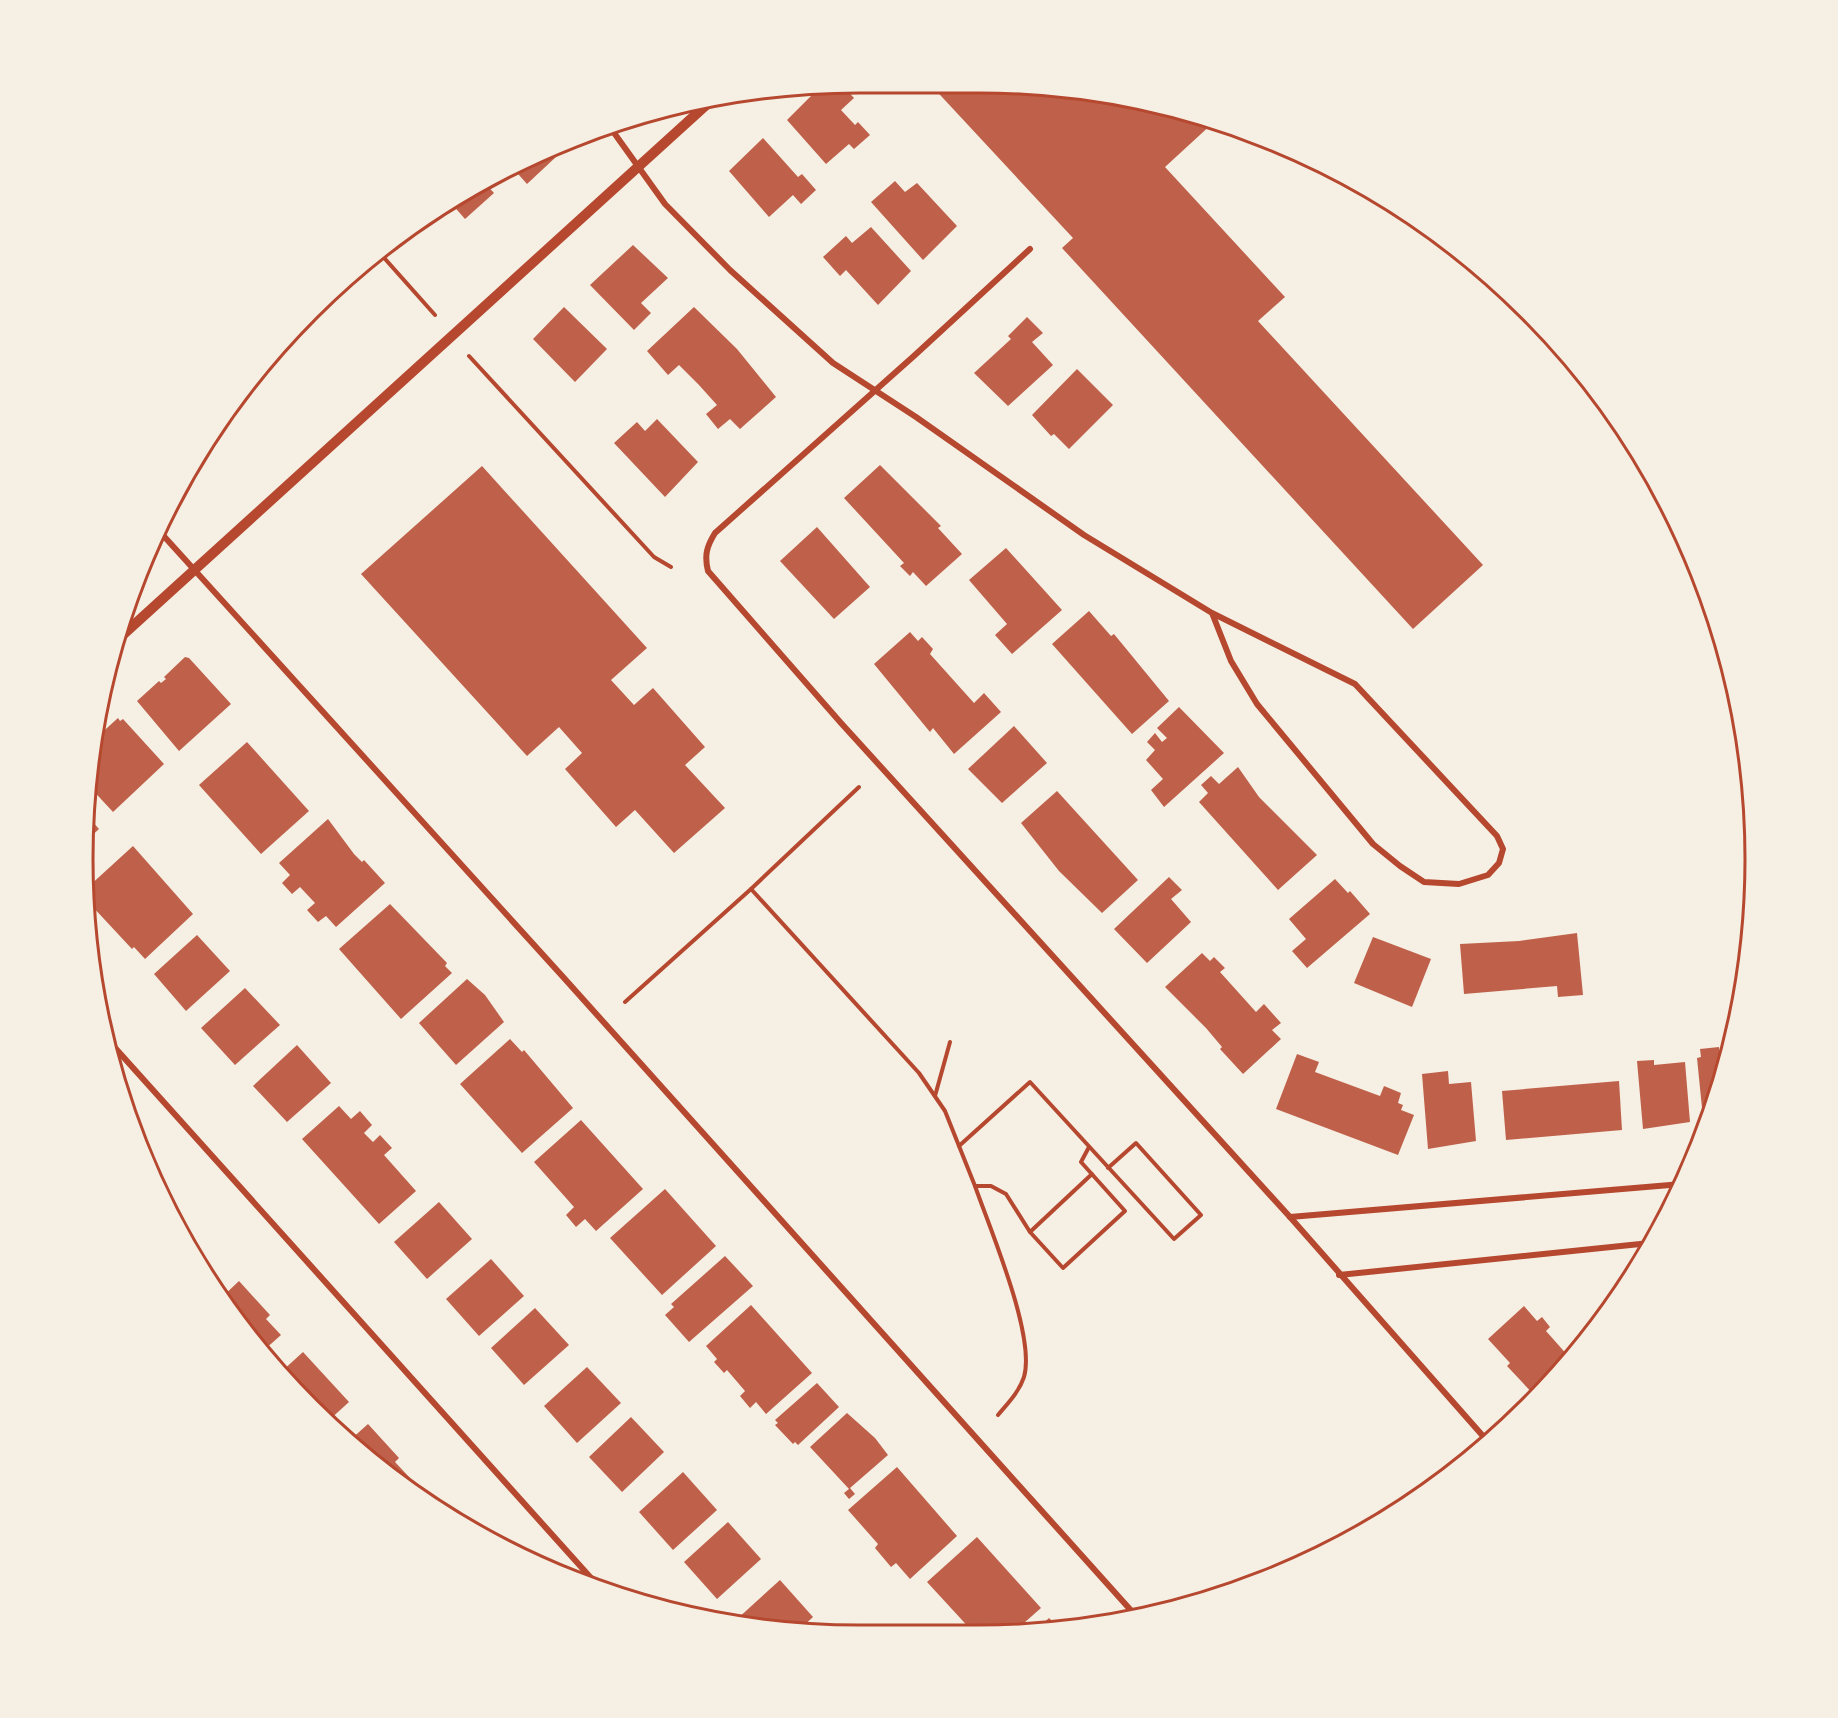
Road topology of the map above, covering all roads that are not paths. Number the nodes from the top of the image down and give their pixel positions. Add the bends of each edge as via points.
1 (701, 110) edge
2 (615, 133) edge
3 (639, 166) junction
4 (1030, 249) dead end
5 (874, 391) junction
6 (164, 537) edge
7 (194, 571) junction
8 (1212, 613) junction
9 (129, 630) edge
10 (118, 1051) edge
11 (1672, 1185) edge
12 (1290, 1217) junction
13 (1641, 1244) edge
14 (1339, 1275) junction
15 (1483, 1436) edge
16 (588, 1575) edge
17 (1130, 1610) edge

1 - 3 street
2 - 3 street
3 - 5 street via 664,204 730,270 833,363
3 - 7 street
4 - 5 street
5 - 8 street via 1083,535
5 - 12 street via 715,533 707,545 708,571 833,715
6 - 7 street
7 - 9 street
7 - 17 street
8 - 8 street via 1231,661 1257,704 1373,844 1424,882 1459,884 1488,875 1499,863 1503,849 1497,836 1355,684
10 - 16 street
11 - 12 street
12 - 14 street
13 - 14 street
14 - 15 street

